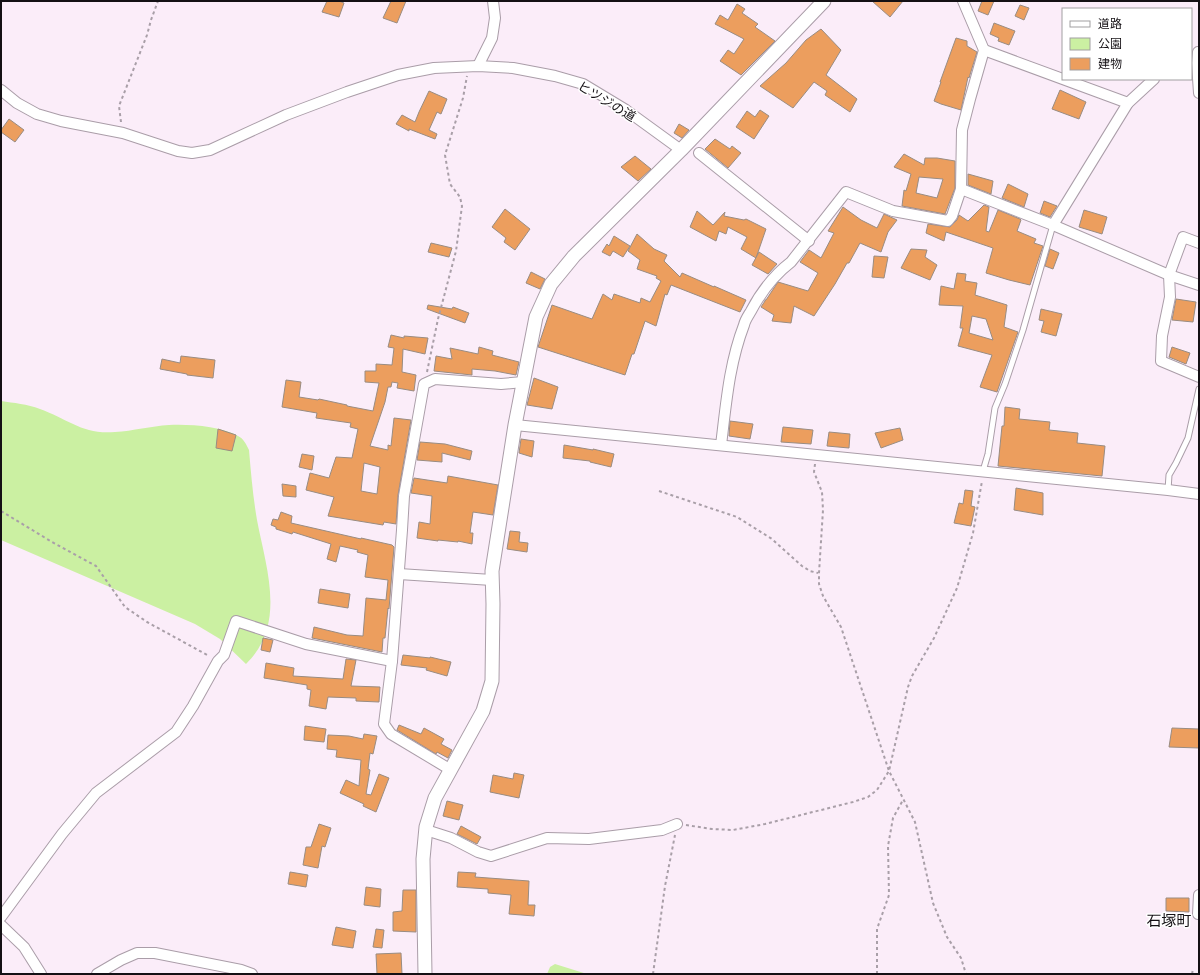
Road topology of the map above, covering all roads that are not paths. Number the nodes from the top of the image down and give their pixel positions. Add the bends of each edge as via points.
1 (493, 1) edge
2 (824, 1) edge
3 (962, 1) edge
4 (984, 50) junction
5 (1196, 53) edge
6 (473, 66) junction
7 (1062, 79) edge
8 (1066, 80) edge
9 (1153, 80) edge
10 (1, 90) edge
11 (1199, 93) edge
12 (1128, 103) junction
13 (681, 150) junction
14 (699, 153) dead end
15 (961, 189) junction
16 (1053, 224) junction
17 (809, 241) junction
18 (1199, 243) edge
19 (1169, 275) junction
20 (1199, 284) edge
21 (1199, 378) edge
22 (523, 382) junction
23 (1199, 389) edge
24 (515, 425) junction
25 (721, 445) junction
26 (984, 472) junction
27 (1168, 490) junction
28 (1199, 494) edge
29 (399, 574) junction
30 (492, 580) junction
31 (392, 661) junction
32 (451, 770) junction
33 (677, 824) road end
34 (426, 830) junction
35 (1199, 895) edge
36 (1199, 914) edge
37 (1, 917) edge
38 (1, 925) edge
39 (41, 974) edge
40 (98, 974) edge
41 (252, 974) edge
42 (425, 974) edge

1 - 6 street via 495,18 492,38
2 - 13 street
3 - 4 street
4 - 7 street
4 - 15 street via 962,130
5 - 11 street
6 - 10 street, ヒツジの道 via 434,68 398,75 286,115 210,150 192,153 123,133 37,114
6 - 13 street, ヒツジの道 via 513,68 583,84 626,110
8 - 12 street
9 - 12 street
12 - 16 street
13 - 22 street via 574,256 551,284 536,317
14 - 17 street
15 - 16 street
15 - 17 street via 948,221 893,211 846,192
16 - 19 street
16 - 26 lane via 1023,330 995,408
17 - 25 street via 759,296 744,324 732,366
18 - 19 street via 1183,237
19 - 20 street
19 - 21 street via 1170,297 1162,336 1161,361
22 - 24 street
22 - 29 street via 501,384 435,379 424,384 404,496
23 - 27 lane via 1188,438 1169,475
24 - 25 street
24 - 30 street
25 - 26 street
26 - 27 street
27 - 28 street
29 - 30 street
29 - 31 street
30 - 32 street via 492,681 483,711
31 - 32 street via 384,724 391,734
31 - 37 street via 306,644 236,621 224,655 176,732 96,792
32 - 34 street via 435,798
33 - 34 street via 662,830 589,839 547,838 492,856
34 - 42 street via 423,859
35 - 36 street
38 - 39 street via 24,947
40 - 41 street via 137,953 155,953

